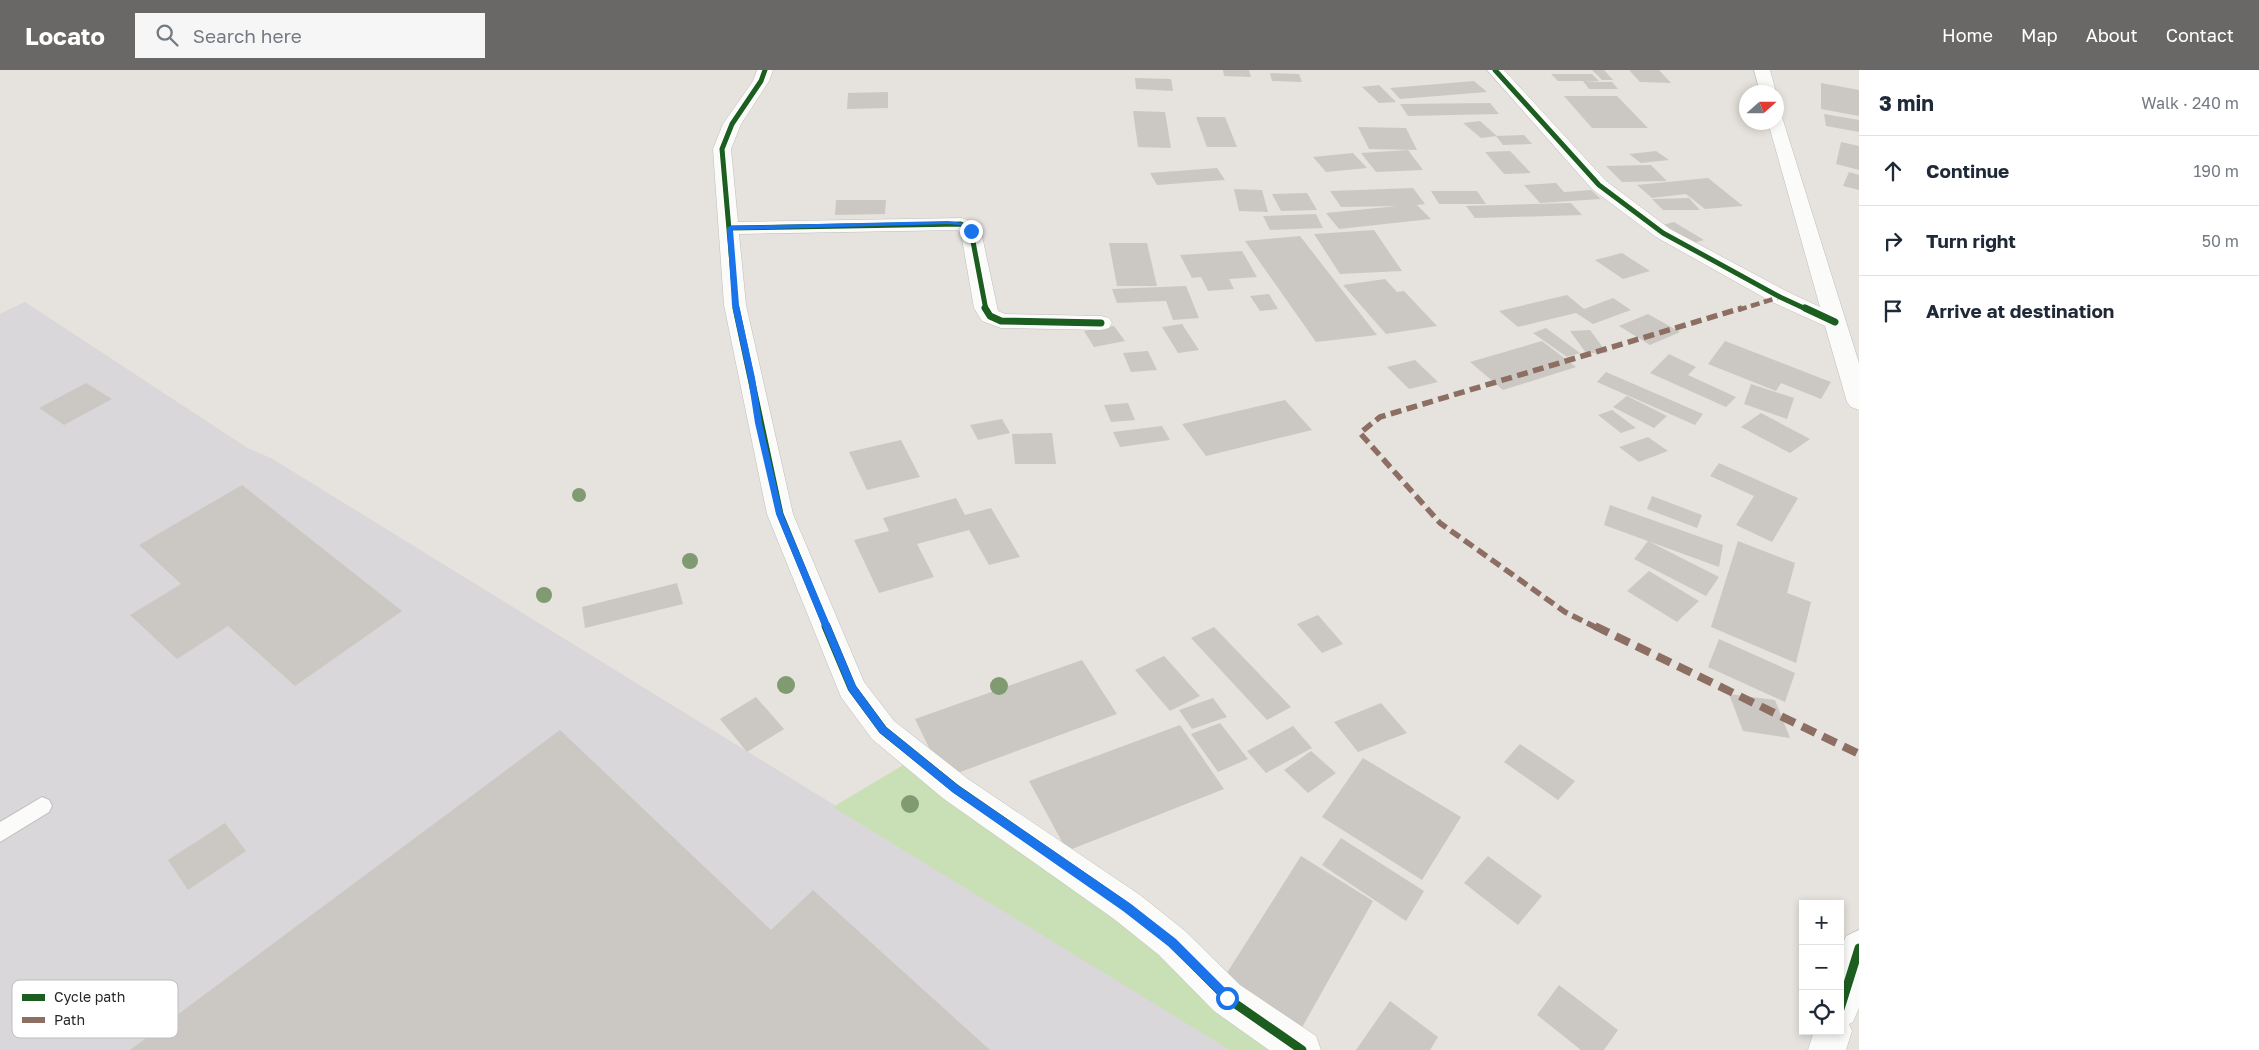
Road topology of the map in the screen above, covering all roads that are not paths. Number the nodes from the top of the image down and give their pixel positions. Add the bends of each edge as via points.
1 (765, 70) edge
2 (1495, 70) edge
3 (1762, 70) edge
4 (1766, 85) edge
5 (1779, 130) edge
6 (730, 228) junction
7 (1835, 322) junction
8 (1101, 323) dead end
9 (1859, 402) edge
10 (42, 806) dead end
11 (0, 833) edge
12 (1859, 948) edge
13 (1844, 996) edge
14 (1832, 1035) edge
15 (1302, 1050) edge
16 (1827, 1050) edge

1 - 6 street via 732,124 722,149
2 - 7 street via 1599,185 1662,233 1780,297
3 - 4 street
5 - 7 street
6 - 8 street via 961,224 971,231 985,308 990,316 1001,321
6 - 15 street via 736,305 780,514 852,688 882,730 956,789 1127,907 1172,943 1227,998
7 - 9 street
10 - 11 lane
12 - 13 street
14 - 16 street

